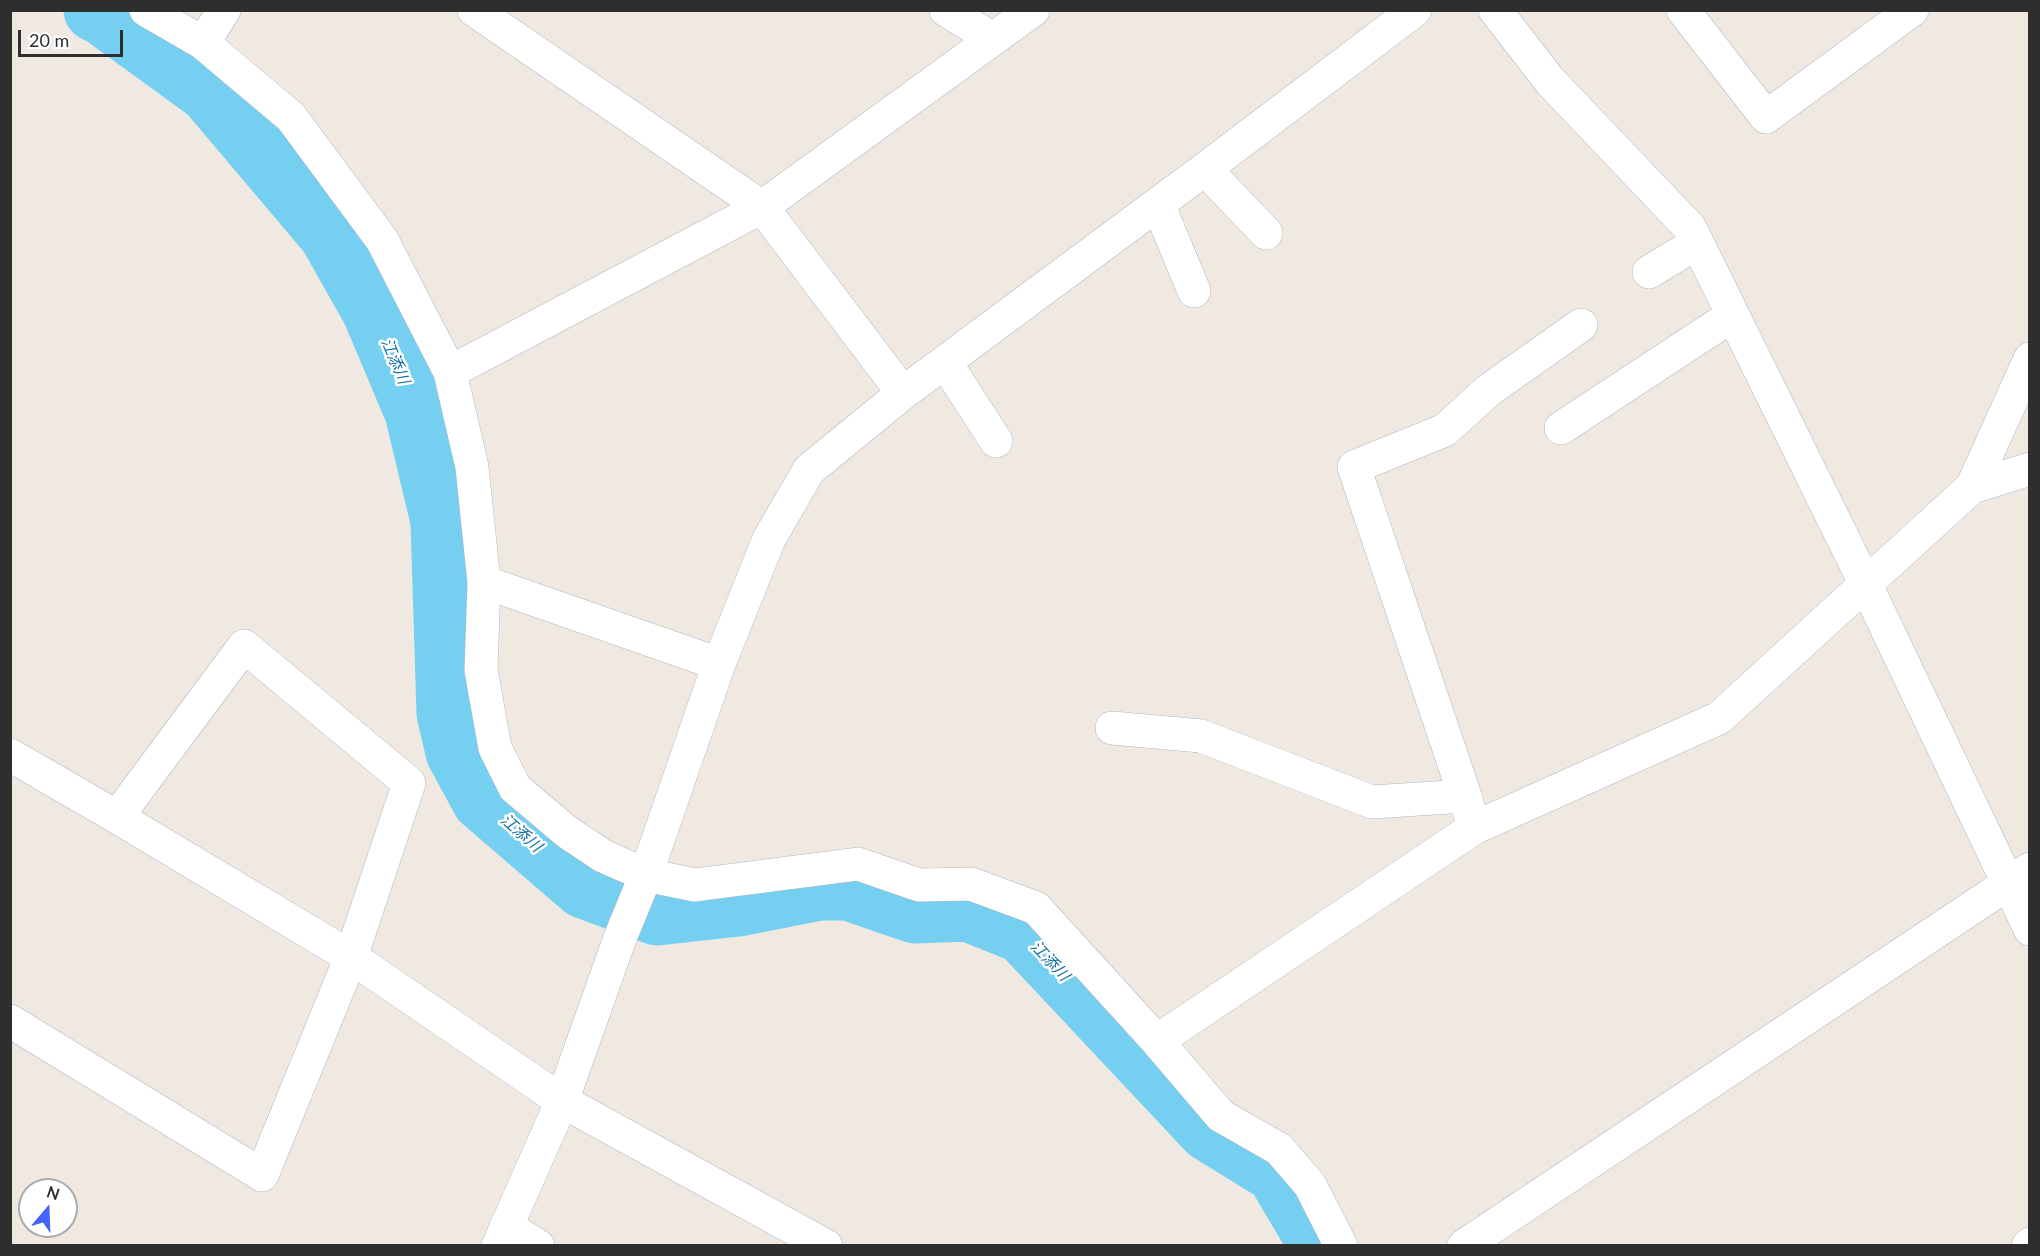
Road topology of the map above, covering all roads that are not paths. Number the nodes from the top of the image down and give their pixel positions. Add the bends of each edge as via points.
1 (146, 10) edge
2 (224, 10) edge
3 (474, 10) edge
4 (946, 10) edge
5 (1033, 10) edge
6 (1415, 10) edge
7 (1496, 10) edge
8 (1683, 10) edge
9 (1912, 10) edge
10 (993, 39) junction
11 (203, 43) junction
12 (1205, 169) junction
13 (1158, 204) junction
14 (762, 207) junction
15 (1266, 233) dead end
16 (1697, 243) junction
17 (1649, 272) dead end
18 (1194, 291) dead end
19 (1733, 315) junction
20 (1581, 325) dead end
21 (2030, 359) edge
22 (945, 362) junction
23 (450, 372) junction
24 (903, 393) junction
25 (1561, 428) dead end
26 (996, 441) dead end
27 (2030, 469) edge
28 (1972, 487) junction
29 (484, 582) junction
30 (1866, 585) junction
31 (719, 664) junction
32 (1112, 728) dead end
33 (10, 755) edge
34 (1465, 796) junction
35 (117, 817) junction
36 (1474, 828) junction
37 (645, 876) junction
38 (2019, 876) edge
39 (2030, 929) edge
40 (351, 957) junction
41 (10, 1021) edge
42 (1157, 1041) junction
43 (562, 1101) junction
44 (502, 1236) edge
45 (538, 1245) edge
46 (826, 1245) edge
47 (1341, 1245) edge
48 (1464, 1245) edge

1 - 11 street
2 - 11 street
3 - 14 street
4 - 10 street
5 - 10 street
6 - 12 street
7 - 16 street via 1550,81 1690,228
8 - 9 street via 1766,117
10 - 14 street
11 - 23 street via 291,117 382,240
12 - 13 street
12 - 15 street
13 - 18 street
13 - 22 street
14 - 23 street
14 - 24 street
16 - 17 street
16 - 19 street
19 - 25 street
19 - 30 street
20 - 34 street via 1489,390 1445,430 1354,467
21 - 28 street
22 - 24 street
22 - 26 street
23 - 29 street via 472,467
24 - 31 street via 809,470 769,539
27 - 28 street
28 - 30 street
29 - 31 street
29 - 37 street via 481,670 495,748 515,788 567,832 603,856
30 - 36 street via 1719,718
30 - 38 street
31 - 37 street
32 - 34 street via 1201,736 1372,802
33 - 35 street
34 - 36 street
35 - 40 street
35 - 40 street via 244,646 409,783
36 - 42 street
37 - 42 street via 695,885 858,864 919,885 971,884 1036,908
37 - 43 street
38 - 39 street
38 - 48 street
40 - 41 street via 262,1175
40 - 43 street
42 - 47 street via 1221,1116 1279,1149 1310,1185
43 - 44 street
43 - 46 street
44 - 45 street

